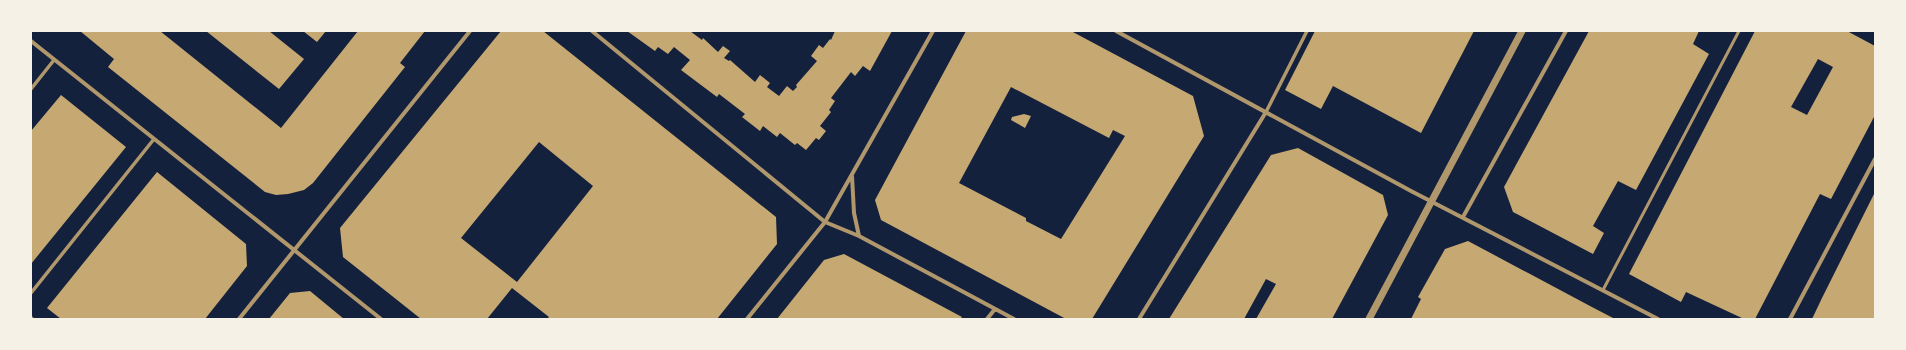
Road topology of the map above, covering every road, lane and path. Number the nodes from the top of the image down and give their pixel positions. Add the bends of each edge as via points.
1 (470, 31) edge
2 (592, 31) edge
3 (934, 31) edge
4 (1116, 31) edge
5 (1307, 31) edge
6 (1522, 31) edge
7 (1566, 31) edge
8 (1740, 31) edge
9 (31, 41) edge
10 (54, 60) junction
11 (31, 88) edge
12 (1266, 112) junction
13 (154, 139) junction
14 (1875, 159) edge
15 (852, 176) junction
16 (1433, 201) junction
17 (1463, 217) junction
18 (825, 222) junction
19 (859, 236) junction
20 (294, 250) junction
21 (1603, 290) junction
22 (31, 293) edge
23 (995, 309) junction
24 (239, 319) edge
25 (381, 319) edge
26 (747, 319) edge
27 (987, 319) edge
28 (1014, 319) edge
29 (1139, 319) edge
30 (1369, 319) edge
31 (1658, 319) edge
32 (1790, 319) edge

1 - 20 street
2 - 18 street
3 - 15 street
4 - 12 street
5 - 12 street
6 - 16 street
7 - 17 street
8 - 21 lane
9 - 10 street
10 - 11 street
10 - 13 street
12 - 16 street
12 - 29 street
13 - 20 street
13 - 22 street
14 - 32 street
15 - 18 street
15 - 19 street via 854,213
16 - 17 street
16 - 30 street
17 - 21 street
18 - 19 street
18 - 26 street
19 - 23 street
20 - 24 street
20 - 25 street
21 - 31 street
23 - 27 street
23 - 28 street

